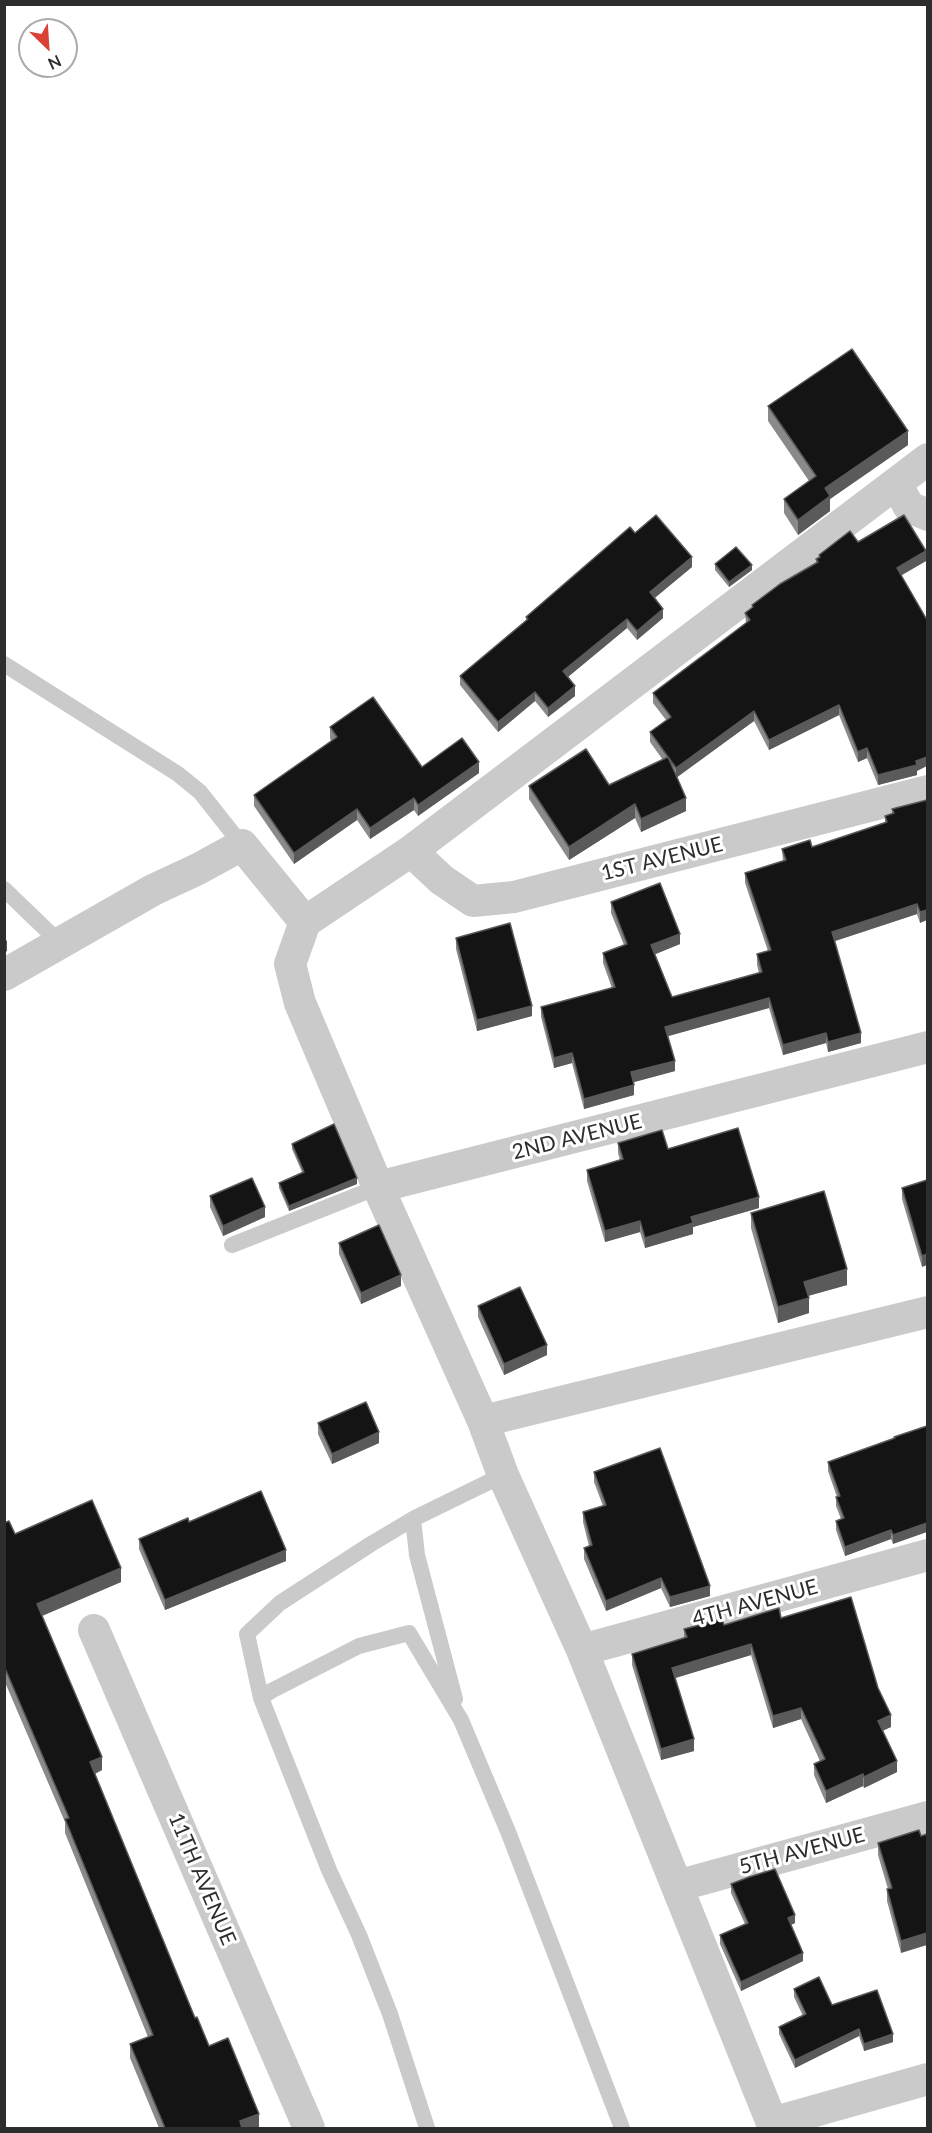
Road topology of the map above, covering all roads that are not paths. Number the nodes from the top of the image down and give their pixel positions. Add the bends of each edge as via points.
1 (927, 459) edge
2 (896, 483) junction
3 (927, 515) edge
4 (4, 664) edge
5 (927, 791) edge
6 (242, 845) junction
7 (411, 851) junction
8 (4, 889) edge
9 (305, 922) junction
10 (60, 943) junction
11 (4, 975) edge
12 (927, 1047) edge
13 (378, 1187) junction
14 (232, 1245) dead end
15 (927, 1312) edge
16 (483, 1421) junction
17 (503, 1476) junction
18 (413, 1519) junction
19 (927, 1556) edge
20 (94, 1630) dead end
21 (582, 1650) junction
22 (261, 1698) junction
23 (461, 1720) junction
24 (927, 1817) edge
25 (677, 1886) junction
26 (927, 2079) edge
27 (305, 2119) edge
28 (773, 2126) edge
29 (327, 2128) edge
30 (427, 2128) edge
31 (622, 2128) edge

1 - 2 street
2 - 3 street via 909,507
2 - 7 street
4 - 6 lane via 178,774 200,792
5 - 7 street, 1ST AVENUE via 514,897 473,901 442,880
6 - 9 street
6 - 10 street
7 - 9 street
8 - 10 lane
9 - 13 street via 290,964 300,1003
10 - 11 street
12 - 13 street, 2ND AVENUE
13 - 14 lane, 2ND AVENUE
13 - 16 street
15 - 16 street
16 - 17 street
17 - 18 lane
17 - 21 street
18 - 22 lane via 280,1603 247,1634
18 - 23 lane via 417,1555
19 - 21 street, 4TH AVENUE
20 - 27 street, 11TH AVENUE
21 - 25 street
22 - 23 lane via 359,1646 410,1633
22 - 30 lane via 390,2014
23 - 31 lane
24 - 25 street, 5TH AVENUE
25 - 28 street
26 - 28 street
27 - 29 lane

